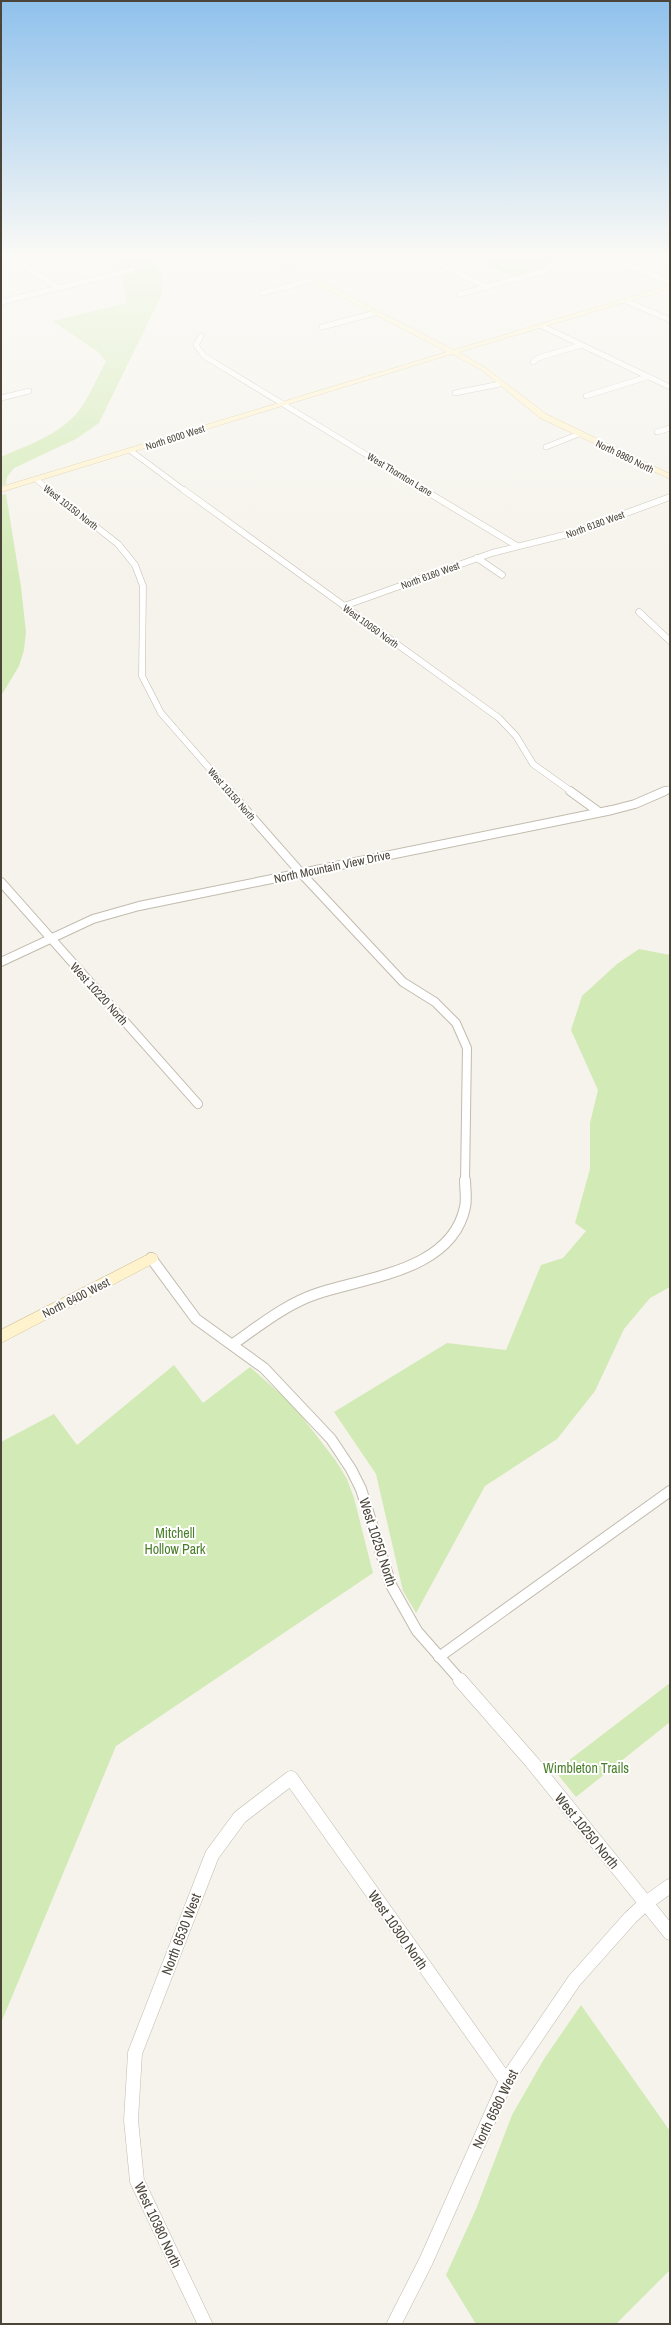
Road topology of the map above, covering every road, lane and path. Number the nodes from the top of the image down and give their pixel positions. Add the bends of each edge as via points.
1 (219, 364) edge
2 (410, 364) edge
3 (475, 364) edge
4 (623, 364) edge
5 (647, 376) junction
6 (500, 384) junction
7 (670, 387) edge
8 (29, 391) dead end
9 (455, 393) dead end
10 (586, 396) dead end
11 (1, 398) edge
12 (283, 402) junction
13 (670, 428) edge
14 (657, 432) dead end
15 (580, 434) junction
16 (546, 447) dead end
17 (131, 451) junction
18 (670, 477) edge
19 (37, 480) junction
20 (1, 490) edge
21 (670, 496) edge
22 (517, 546) junction
23 (477, 558) junction
24 (502, 575) dead end
25 (344, 606) junction
26 (639, 612) dead end
27 (670, 641) edge
28 (670, 789) edge
29 (599, 812) junction
30 (301, 873) junction
31 (1, 882) edge
32 (51, 940) junction
33 (1, 962) edge
34 (198, 1104) dead end
35 (151, 1258) joint
36 (1, 1337) edge
37 (233, 1344) junction
38 (670, 1492) edge
39 (439, 1657) junction
40 (290, 1778) joint
41 (670, 1886) edge
42 (646, 1903) junction
43 (670, 1933) edge
44 (506, 2081) junction
45 (131, 2120) joint
46 (205, 2324) edge
47 (394, 2324) edge

1 - 12 street, West Thornton Lane
2 - 12 street, North 6000 West
3 - 6 street, North 9860 North
4 - 5 street
5 - 7 street
5 - 10 street
6 - 9 street
6 - 15 street, North 9860 North via 543,416
8 - 11 street
12 - 17 street, North 6000 West
12 - 22 street, West Thornton Lane
13 - 14 street
15 - 16 street
15 - 18 street, North 9860 North
17 - 19 street, North 6000 West
17 - 25 street, West 10050 North
19 - 20 street, North 6000 West
19 - 30 street, West 10150 North via 118,544 135,565 143,586 142,676 161,713
21 - 22 street, North 6180 West via 572,533
22 - 23 street, North 6160 West
23 - 24 street
23 - 25 street, North 6160 West
25 - 29 street, West 10050 North via 499,718 516,736 533,764
26 - 27 street
28 - 29 street, North Mountain View Drive via 635,804
29 - 30 street, North Mountain View Drive
30 - 32 street, North Mountain View Drive via 138,906 93,919
30 - 37 street, West 10150 North via 403,982 435,1002 456,1023 467,1048 465,1207 453,1236 439,1250 395,1273 315,1294 291,1305
31 - 32 street, West 10220 North
32 - 33 street, North Mountain View Drive
32 - 34 street, West 10220 North
35 - 36 street, North 6400 West
35 - 37 street, West 10250 North via 196,1319 213,1333
37 - 39 street, West 10250 North via 264,1368 296,1400 331,1439 351,1469 364,1496 393,1591 417,1631
38 - 39 street
39 - 42 street, West 10250 North via 530,1761
40 - 44 street, West 10300 North
40 - 45 street, North 6530 West via 240,1817 212,1855 135,2053
41 - 42 street, North 6580 West
42 - 43 street, West 10250 North
42 - 44 street, North 6580 West via 574,1981
44 - 47 street, North 6580 West via 426,2262
45 - 46 street, West 10380 North via 137,2181

